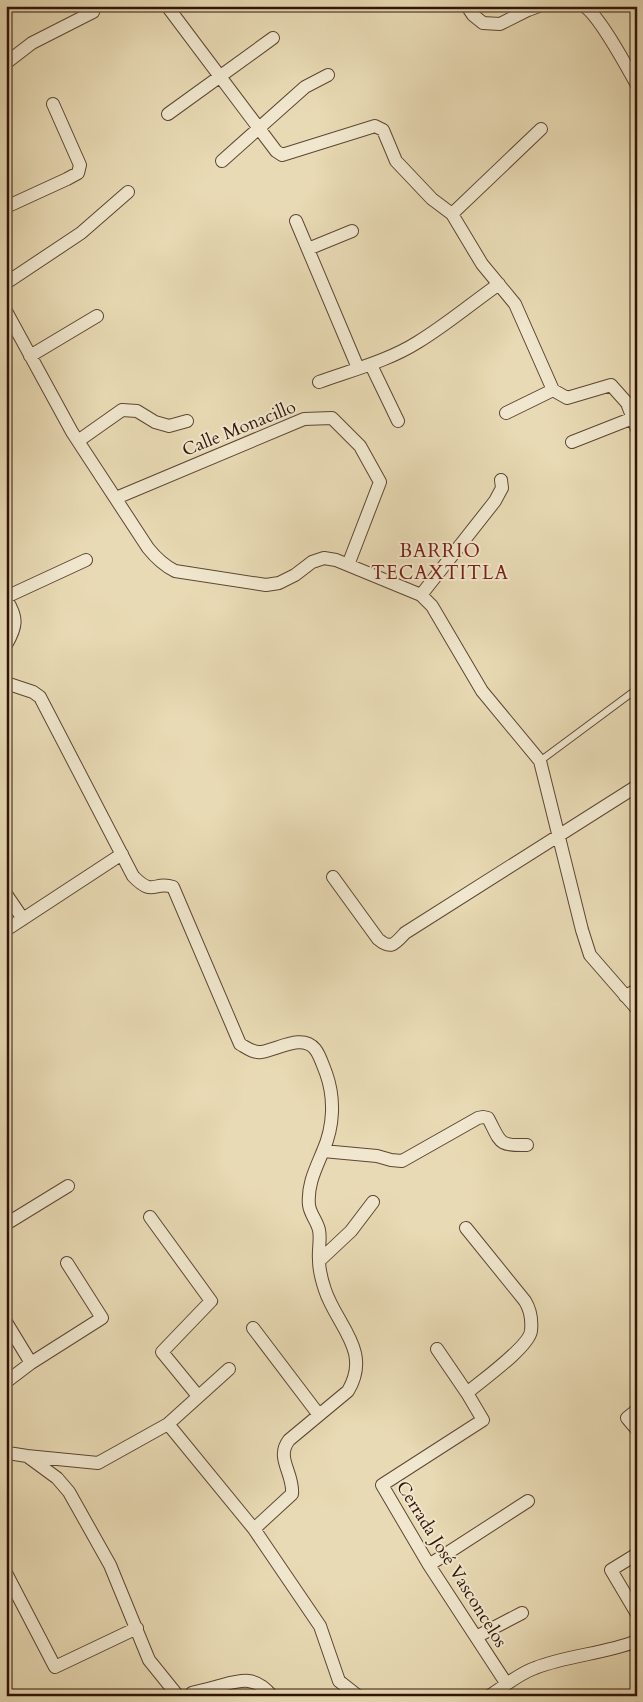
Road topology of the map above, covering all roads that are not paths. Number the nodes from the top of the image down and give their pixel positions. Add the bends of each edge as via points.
1 (95, 6) edge
2 (167, 6) edge
3 (468, 6) edge
4 (539, 6) edge
5 (584, 6) edge
6 (273, 38) dead end
7 (6, 63) edge
8 (328, 75) dead end
9 (220, 77) junction
10 (637, 85) edge
11 (53, 104) dead end
12 (168, 114) dead end
13 (259, 129) junction
14 (541, 129) dead end
15 (222, 161) dead end
16 (128, 192) dead end
17 (6, 207) edge
18 (452, 214) junction
19 (296, 222) dead end
20 (352, 231) dead end
21 (308, 249) junction
22 (6, 283) edge
23 (499, 284) junction
24 (6, 311) edge
25 (97, 316) dead end
26 (30, 356) junction
27 (371, 365) junction
28 (358, 368) junction
29 (320, 382) dead end
30 (553, 390) junction
31 (506, 413) dead end
32 (187, 420) dead end
33 (398, 421) dead end
34 (635, 423) edge
35 (78, 441) junction
36 (572, 442) dead end
37 (501, 480) dead end
38 (116, 498) junction
39 (86, 560) dead end
40 (348, 565) junction
41 (421, 595) junction
42 (6, 598) edge
43 (6, 645) edge
44 (6, 683) edge
45 (637, 689) edge
46 (540, 761) junction
47 (637, 786) edge
48 (559, 836) junction
49 (122, 854) junction
50 (333, 877) dead end
51 (6, 894) edge
52 (23, 919) junction
53 (6, 930) edge
54 (631, 993) edge
55 (637, 1009) edge
56 (527, 1145) dead end
57 (323, 1152) junction
58 (68, 1186) dead end
59 (372, 1202) dead end
60 (150, 1217) dead end
61 (6, 1224) edge
62 (466, 1228) dead end
63 (319, 1262) junction
64 (67, 1263) dead end
65 (6, 1322) edge
66 (253, 1328) dead end
67 (437, 1349) dead end
68 (31, 1363) junction
69 (229, 1369) dead end
70 (6, 1382) edge
71 (467, 1393) junction
72 (198, 1396) junction
73 (637, 1410) edge
74 (319, 1415) junction
75 (168, 1424) junction
76 (637, 1430) edge
77 (7, 1452) edge
78 (27, 1456) junction
79 (528, 1501) dead end
80 (254, 1529) junction
81 (637, 1554) edge
82 (429, 1565) junction
83 (6, 1573) edge
84 (522, 1613) dead end
85 (637, 1614) edge
86 (136, 1628) junction
87 (476, 1637) junction
88 (637, 1641) edge
89 (506, 1683) junction
90 (178, 1696) edge
91 (190, 1696) edge
92 (272, 1696) edge
93 (358, 1696) edge
94 (489, 1696) edge

1 - 7 street via 93,12 32,43
2 - 9 street
3 - 4 street via 483,23 500,24
5 - 10 street via 606,33
6 - 9 street
8 - 13 street via 305,87
9 - 12 street
9 - 13 street
11 - 17 street via 80,165 78,172
13 - 15 street
13 - 18 street via 282,156 375,126 383,130 396,161 432,199
14 - 18 street
16 - 22 street via 81,233
18 - 23 street via 482,264
19 - 21 street
20 - 21 street
21 - 28 street
23 - 27 street via 418,343
23 - 30 street via 515,304
24 - 26 street
25 - 26 street
26 - 35 street
27 - 28 street
27 - 33 street
28 - 29 street
30 - 31 street
30 - 34 street via 567,398 611,384 628,403
32 - 35 street via 169,426 137,411 122,410
34 - 36 street
35 - 38 street
37 - 41 street via 502,488 495,501
38 - 40 street via 156,558 175,571 266,585 279,583 324,558
38 - 40 street, Calle Monacillo via 304,419 332,418 360,446 380,482
39 - 42 street
40 - 41 street
41 - 46 street via 432,606 482,691
42 - 43 street via 14,611 15,621 14,632
44 - 49 street via 40,697
45 - 46 lane
46 - 48 street
47 - 48 street
48 - 50 street via 405,933 390,946 378,939
48 - 54 street via 590,955
49 - 52 street
49 - 57 street via 133,876 143,886 173,887 240,1044 260,1052 295,1042 315,1048 328,1080 333,1107
51 - 52 street
52 - 53 street
54 - 55 street
56 - 57 street via 502,1143 488,1118 483,1117 402,1160
57 - 63 street via 311,1179 309,1195 309,1207 319,1230
58 - 61 street
59 - 63 street via 351,1231
60 - 72 street via 211,1302 162,1352
62 - 71 street via 525,1301 530,1309 531,1332 518,1350
63 - 74 street via 326,1292 357,1358 356,1373 348,1391
64 - 68 street via 102,1318
65 - 68 street
66 - 74 street
67 - 71 street, Cerrada José Vasconcelos
68 - 70 street
69 - 72 street
71 - 82 street, Cerrada José Vasconcelos via 483,1420 382,1485
72 - 75 street
73 - 76 street via 627,1418
74 - 80 street via 284,1447 292,1494
75 - 78 street via 98,1463
75 - 80 street
77 - 78 street
78 - 86 street via 57,1478 69,1492 110,1565
79 - 82 street
80 - 93 street via 320,1626 338,1681
81 - 85 street via 610,1570
82 - 87 street, Cerrada José Vasconcelos
83 - 86 street via 55,1668
84 - 87 street
86 - 90 street via 148,1660
87 - 89 street, Cerrada José Vasconcelos
88 - 89 street via 533,1668
89 - 94 street
91 - 92 street via 203,1689 240,1680 252,1680

